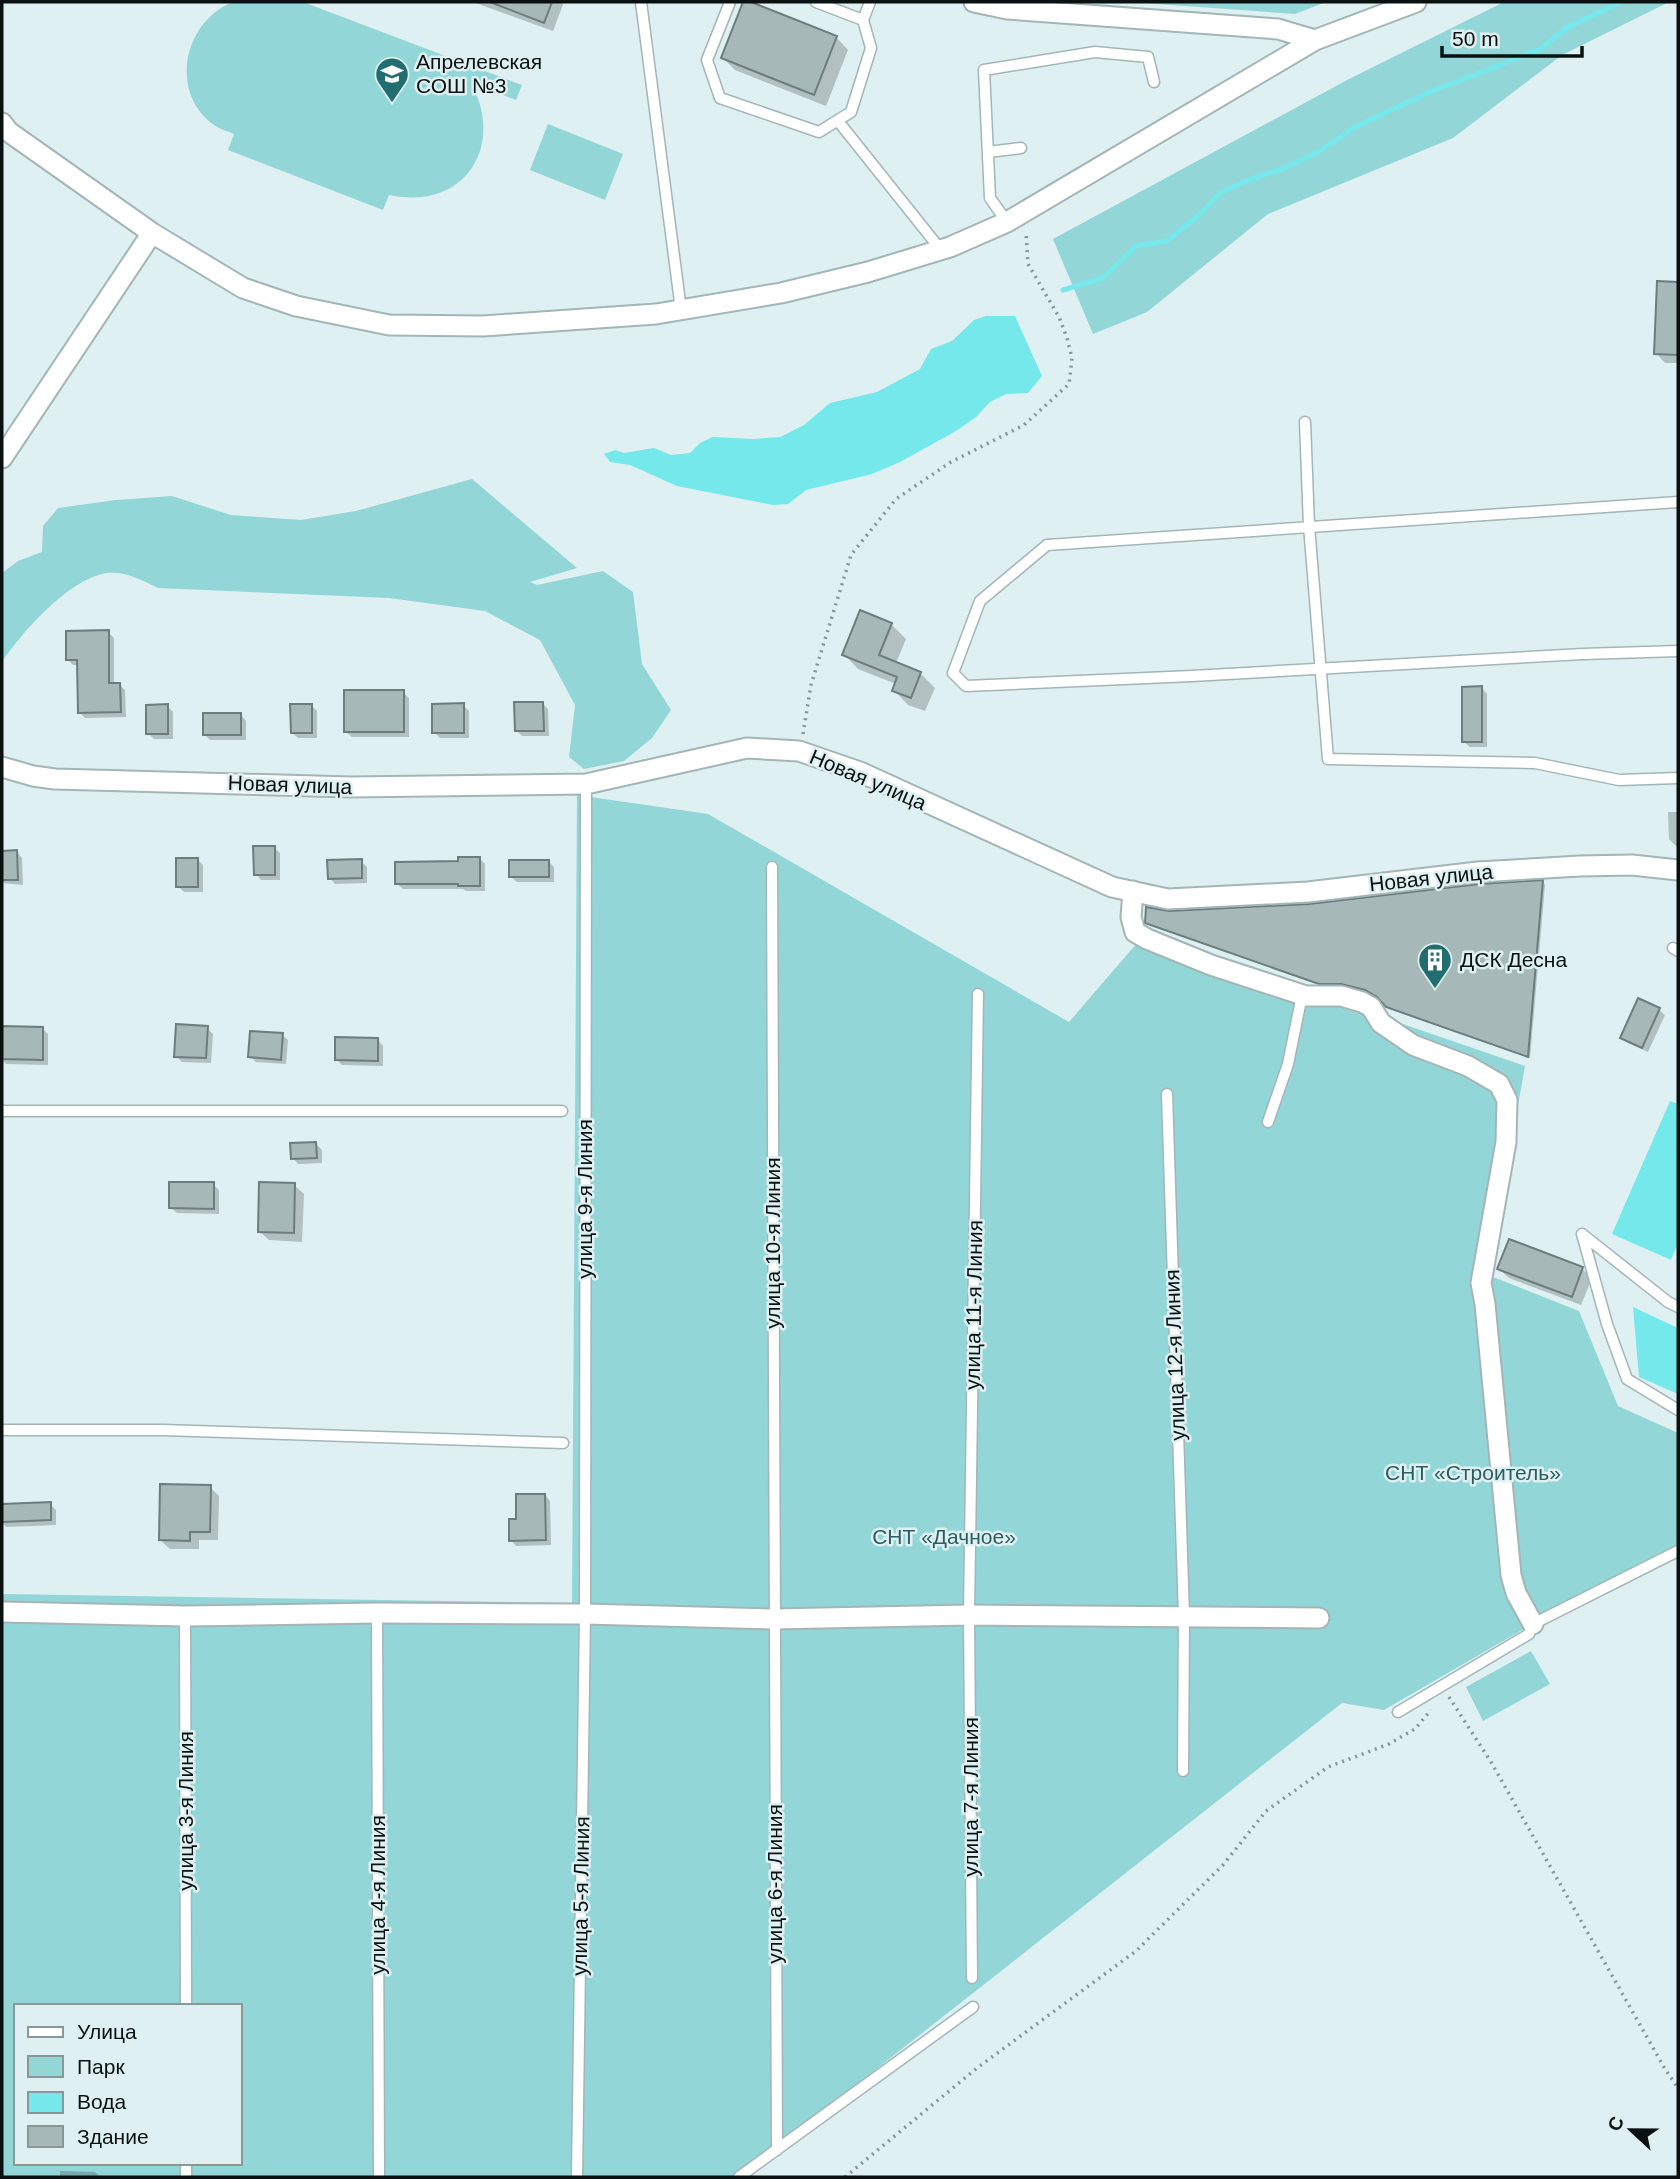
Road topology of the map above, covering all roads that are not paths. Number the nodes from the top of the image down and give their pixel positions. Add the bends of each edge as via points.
1 (641, 2) edge
2 (730, 2) edge
3 (816, 2) edge
4 (870, 2) edge
5 (974, 2) edge
6 (1416, 2) edge
7 (1008, 6) edge
8 (863, 20) junction
9 (1315, 40) junction
10 (1154, 82) dead end
11 (838, 121) junction
12 (2, 123) edge
13 (1021, 148) dead end
14 (988, 152) junction
15 (1014, 218) junction
16 (152, 233) junction
17 (941, 250) junction
18 (681, 310) junction
19 (1305, 422) dead end
20 (2, 458) edge
21 (1678, 502) edge
22 (1309, 526) junction
23 (1678, 651) edge
24 (1322, 668) junction
25 (2, 766) edge
26 (1678, 778) edge
27 (586, 785) junction
28 (772, 867) dead end
29 (1678, 870) edge
30 (1133, 891) junction
31 (978, 994) dead end
32 (1302, 995) junction
33 (1167, 1094) dead end
34 (2, 1111) edge
35 (562, 1111) dead end
36 (1268, 1122) dead end
37 (1678, 1307) edge
38 (1678, 1410) edge
39 (2, 1430) edge
40 (564, 1443) dead end
41 (1678, 1551) edge
42 (2, 1612) edge
43 (377, 1613) junction
44 (585, 1614) junction
45 (970, 1615) junction
46 (186, 1616) junction
47 (1184, 1616) junction
48 (1319, 1618) dead end
49 (774, 1619) junction
50 (1533, 1624) junction
51 (1398, 1712) dead end
52 (1183, 1771) dead end
53 (972, 1978) dead end
54 (186, 2004) edge
55 (973, 2007) dead end
56 (777, 2150) junction
57 (379, 2177) edge
58 (577, 2177) edge
59 (739, 2177) edge

1 - 18 lane
2 - 11 lane via 707,61 720,98 819,132
3 - 8 lane
4 - 8 lane
5 - 7 street
6 - 9 street
7 - 9 street via 1278,29
8 - 11 lane via 871,48 851,113
9 - 15 street
10 - 14 lane via 1148,57 1095,52 984,70
11 - 17 lane
12 - 16 street
13 - 14 lane
14 - 15 lane via 990,198
15 - 17 street
16 - 18 street via 243,288 296,306 389,325 483,326
16 - 20 street
17 - 18 street via 781,293
19 - 22 lane
21 - 22 lane
22 - 24 lane
22 - 24 lane via 1047,545 980,601 953,673 967,686
23 - 24 lane
24 - 26 lane via 1328,759 1535,763 1619,780
25 - 27 street, Новая улица via 55,779 351,787
27 - 30 street, Новая улица via 747,748 799,751 860,772 1112,887
27 - 44 lane, улица 9-я Линия
28 - 49 lane, улица 10-я Линия
29 - 30 street, Новая улица via 1632,865 1478,872 1308,892 1194,899
30 - 32 street via 1131,917 1136,932 1147,939
31 - 45 lane, улица 11-я Линия
32 - 36 lane via 1288,1064
32 - 50 street via 1341,996 1362,1002 1381,1023 1413,1045 1468,1066 1499,1084 1507,1100 1506,1142 1480,1283 1511,1576
33 - 47 lane, улица 12-я Линия
34 - 35 lane
37 - 38 lane via 1582,1234 1628,1379
39 - 40 lane via 163,1430
41 - 50 lane
42 - 46 street
43 - 44 street
43 - 46 street
43 - 57 lane, улица 4-я Линия
44 - 49 street
44 - 58 lane, улица 5-я Линия
45 - 47 street
45 - 49 street
45 - 53 lane, улица 7-я Линия
46 - 54 lane, улица 3-я Линия
47 - 48 street
47 - 52 lane, улица 12-я Линия
49 - 56 lane, улица 6-я Линия
50 - 51 lane via 1529,1634
55 - 56 lane
56 - 59 lane

